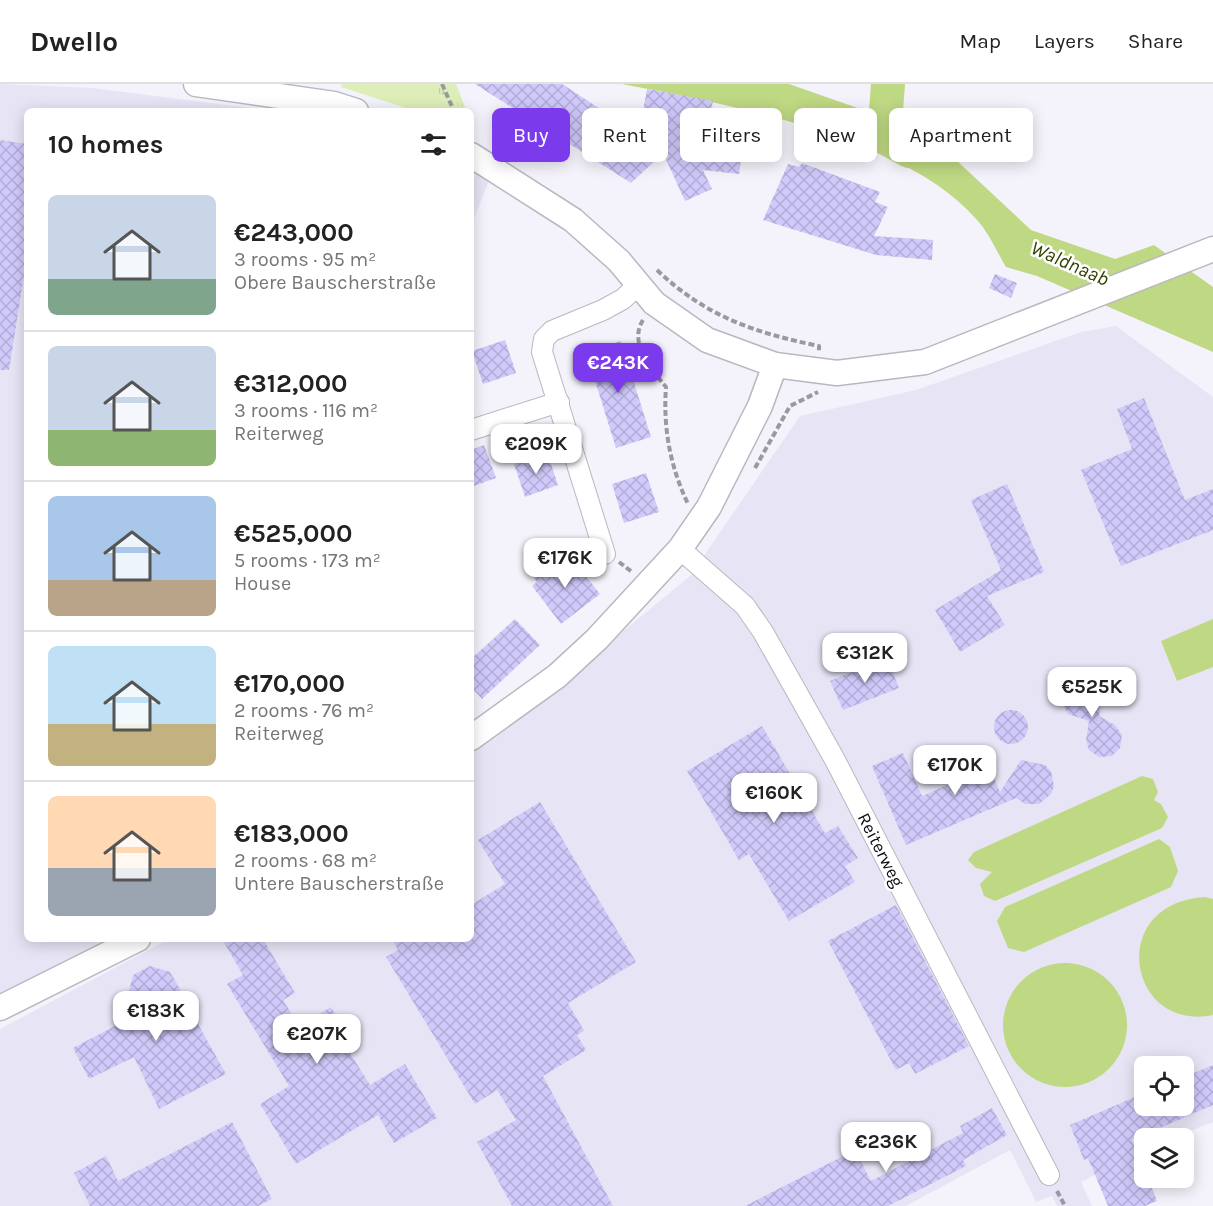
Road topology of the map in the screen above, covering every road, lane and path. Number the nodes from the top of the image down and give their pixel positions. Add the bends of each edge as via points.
1 (196, 84) edge
2 (442, 84) edge
3 (347, 108) edge
4 (453, 108) edge
5 (474, 158) edge
6 (1213, 249) edge
7 (649, 262) dead end
8 (639, 285) junction
9 (654, 303) junction
10 (775, 364) junction
11 (819, 370) junction
12 (559, 402) junction
13 (474, 429) edge
14 (752, 473) dead end
15 (697, 523) junction
16 (680, 549) junction
17 (605, 554) joint
18 (647, 583) junction
19 (474, 736) edge
20 (132, 942) edge
21 (0, 1008) edge
22 (1049, 1175) dead end

1 - 3 street
2 - 4 path
5 - 8 street via 573,220 619,261
6 - 11 street via 925,362 837,373
7 - 11 path via 680,292 735,323 768,336 819,346
8 - 9 street
8 - 12 street via 623,300 552,331 544,339 542,352
9 - 10 street via 707,340
9 - 15 path via 639,326 639,343 647,365 666,387 664,420 676,479
10 - 11 street
10 - 15 street via 760,406
11 - 14 path via 818,393 790,406
12 - 13 street
12 - 17 street
15 - 16 street
16 - 18 street
16 - 22 street, Reiterweg via 745,606 764,632 835,760
17 - 18 path
18 - 19 street via 597,639 557,676
20 - 21 street

